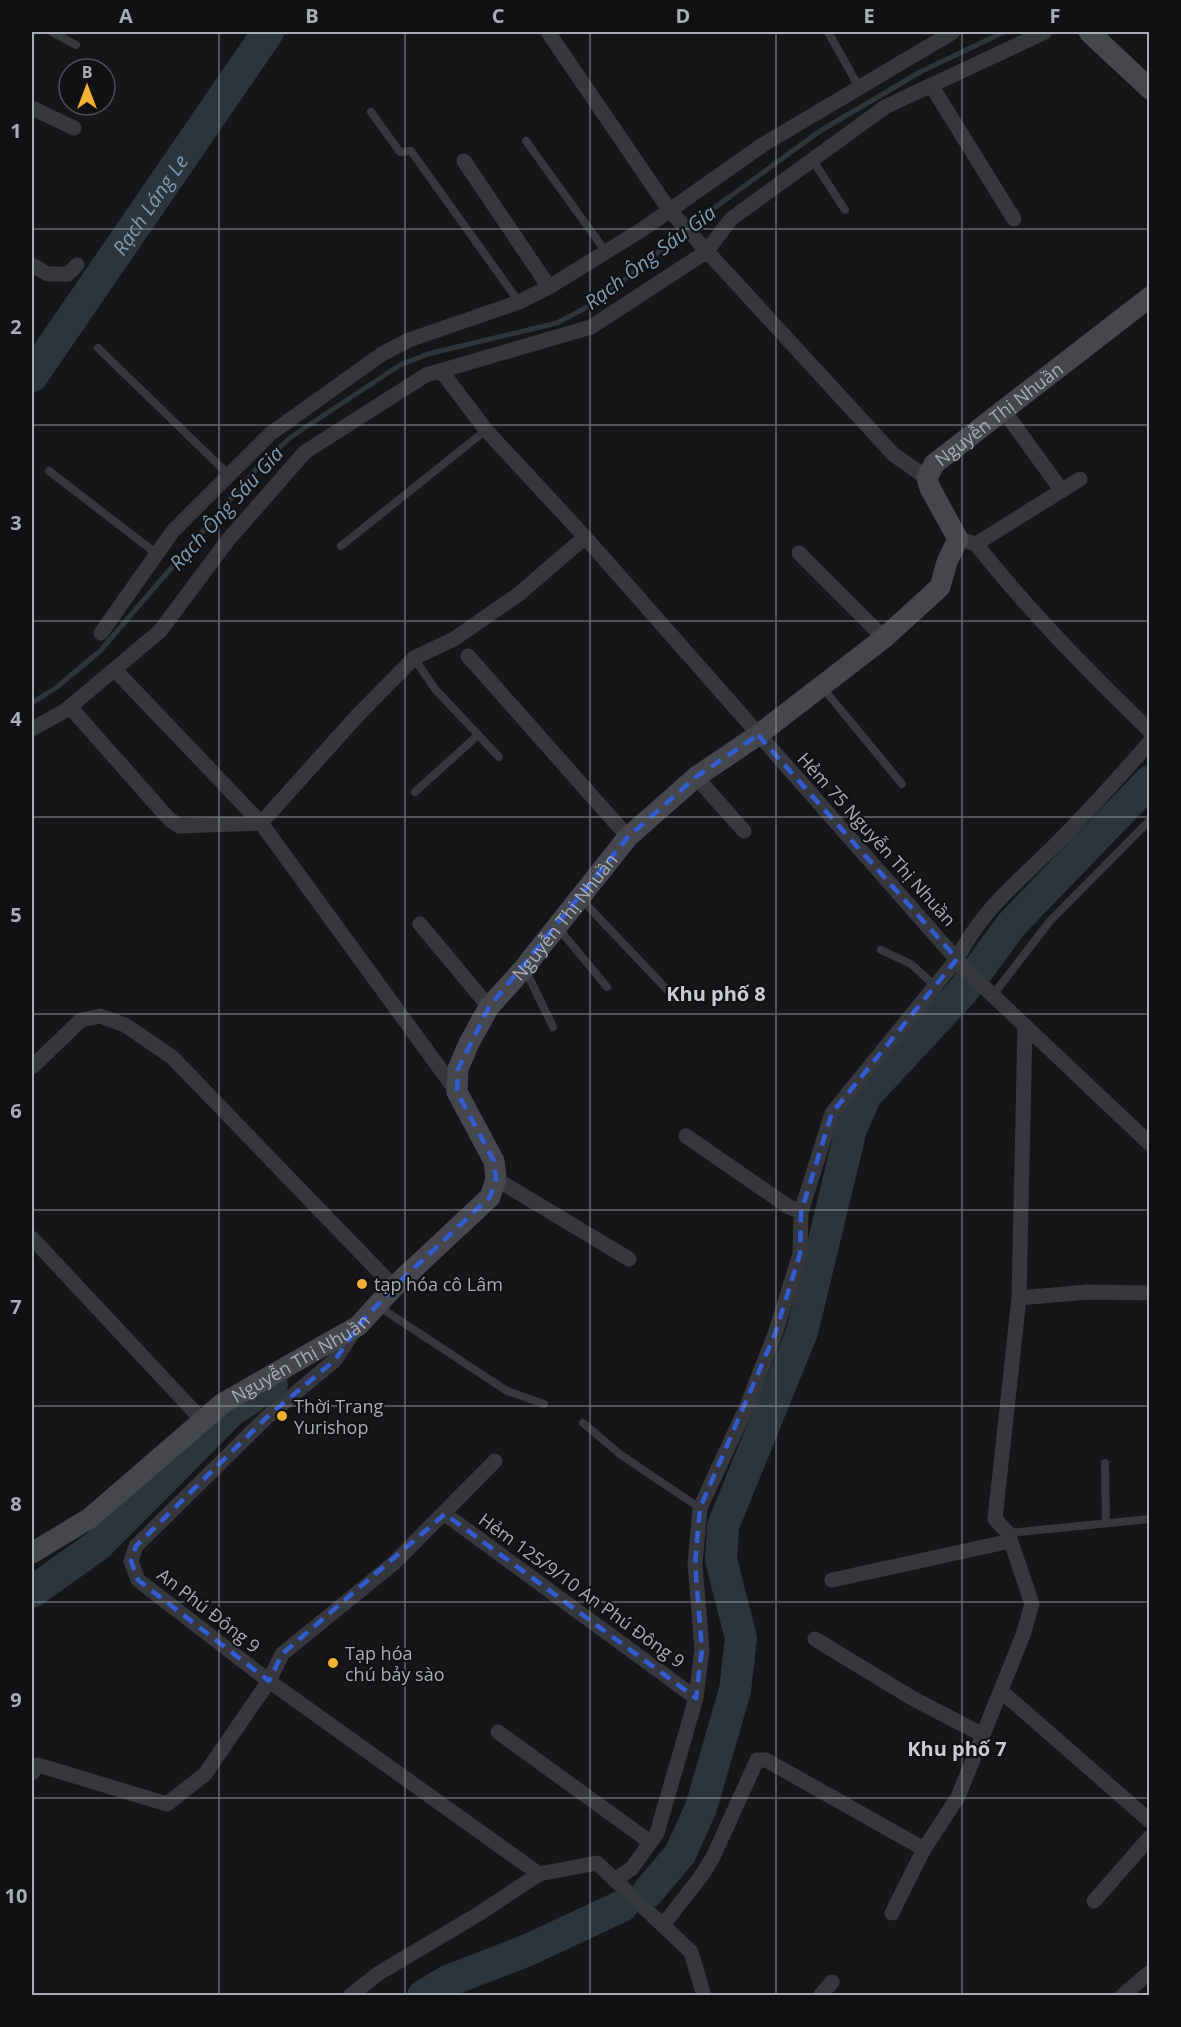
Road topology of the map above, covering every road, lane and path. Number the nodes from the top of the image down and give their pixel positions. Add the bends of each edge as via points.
1 (52, 32) edge
2 (548, 32) edge
3 (828, 32) edge
4 (953, 32) edge
5 (1045, 32) edge
6 (1089, 32) edge
7 (76, 45) dead end
8 (931, 85) junction
9 (859, 87) junction
10 (1149, 89) edge
11 (32, 108) edge
12 (371, 112) dead end
13 (74, 128) dead end
14 (526, 141) dead end
15 (812, 159) junction
16 (464, 161) dead end
17 (845, 210) dead end
18 (673, 213) junction
19 (1014, 219) dead end
20 (703, 248) junction
21 (606, 252) junction
22 (32, 265) edge
23 (77, 265) dead end
24 (549, 287) junction
25 (1149, 297) edge
26 (519, 302) junction
27 (98, 348) dead end
28 (442, 372) junction
29 (1004, 411) junction
30 (486, 430) junction
31 (49, 471) dead end
32 (229, 475) junction
33 (927, 478) junction
34 (1080, 479) dead end
35 (1062, 491) junction
36 (585, 537) junction
37 (967, 541) junction
38 (341, 546) dead end
39 (798, 553) dead end
40 (157, 554) junction
41 (101, 633) dead end
42 (884, 638) junction
43 (468, 657) dead end
44 (414, 658) junction
45 (116, 670) junction
46 (821, 686) junction
47 (70, 707) junction
48 (32, 729) edge
49 (1149, 731) edge
50 (478, 735) junction
51 (758, 735) junction
52 (1149, 742) edge
53 (500, 757) dead end
54 (696, 777) junction
55 (902, 784) dead end
56 (415, 792) dead end
57 (1149, 820) edge
58 (261, 823) junction
59 (744, 831) dead end
60 (628, 837) junction
61 (580, 898) junction
62 (420, 924) dead end
63 (556, 926) junction
64 (881, 950) dead end
65 (961, 964) junction
66 (524, 968) junction
67 (934, 985) junction
68 (607, 987) dead end
69 (989, 992) junction
70 (675, 998) dead end
71 (489, 1007) junction
72 (1025, 1026) junction
73 (553, 1027) dead end
74 (32, 1067) edge
75 (457, 1092) junction
76 (686, 1136) dead end
77 (1147, 1137) edge
78 (496, 1179) junction
79 (801, 1212) junction
80 (32, 1238) edge
81 (629, 1259) dead end
82 (394, 1287) junction
83 (1149, 1293) edge
84 (1019, 1298) junction
85 (376, 1306) junction
86 (358, 1326) junction
87 (544, 1404) dead end
88 (203, 1420) junction
89 (583, 1423) dead end
90 (495, 1461) dead end
91 (1105, 1463) dead end
92 (700, 1508) junction
93 (445, 1514) junction
94 (1149, 1519) edge
95 (1106, 1523) junction
96 (1009, 1537) junction
97 (32, 1553) edge
98 (832, 1580) dead end
99 (815, 1639) dead end
100 (269, 1682) junction
101 (1001, 1691) junction
102 (696, 1698) junction
103 (498, 1732) dead end
104 (983, 1735) junction
105 (32, 1773) edge
106 (1149, 1821) edge
107 (1149, 1837) edge
108 (650, 1842) junction
109 (924, 1849) junction
110 (539, 1874) junction
111 (615, 1880) junction
112 (1094, 1901) dead end
113 (892, 1913) dead end
114 (663, 1925) junction
115 (1149, 1972) edge
116 (832, 1982) dead end
117 (350, 1995) edge
118 (704, 1995) edge
119 (820, 1995) edge
120 (1122, 1995) edge

1 - 7 lane
2 - 18 street
3 - 9 lane
4 - 9 street
5 - 8 street
6 - 10 street
8 - 15 street via 885,107
8 - 19 street
9 - 18 street via 764,144
11 - 13 street
12 - 26 lane via 400,152 411,151
14 - 21 lane
15 - 17 lane
15 - 20 street via 731,219
16 - 24 street
18 - 20 street
18 - 21 street
20 - 28 street via 591,327
20 - 33 street via 893,454
21 - 24 street
22 - 23 street via 48,274 68,274
24 - 26 street
25 - 29 street, Nguyễn Thị Nhuần
26 - 32 street via 409,340 382,354 270,434
27 - 32 lane
28 - 30 street, Hẻm 75 Nguyễn Thị Nhuần
28 - 45 street via 426,375 305,452 228,540 160,631
29 - 33 street, Nguyễn Thị Nhuần via 934,464
29 - 35 street
30 - 36 street, Hẻm 75 Nguyễn Thị Nhuần
30 - 38 lane
31 - 40 lane
32 - 40 street via 173,531
33 - 37 street, Nguyễn Thị Nhuần
34 - 35 street
35 - 37 street
36 - 44 street via 519,594 454,639
36 - 51 street, Hẻm 75 Nguyễn Thị Nhuần
37 - 42 street, Nguyễn Thị Nhuần via 947,562 940,587
37 - 49 street
39 - 42 street
40 - 41 street
42 - 46 street, Nguyễn Thị Nhuần
43 - 60 street
44 - 50 lane via 435,688
44 - 58 street
45 - 47 street
45 - 58 street
46 - 51 street, Nguyễn Thị Nhuần
46 - 55 lane
47 - 48 street
47 - 58 street via 179,826
50 - 53 lane
50 - 56 lane
51 - 54 street, Nguyễn Thị Nhuần
51 - 65 street, Hẻm 75 Nguyễn Thị Nhuần
52 - 65 street via 1087,813 1008,888 970,934
54 - 59 street
54 - 60 street, Nguyễn Thị Nhuần
57 - 69 lane via 1050,921
58 - 75 street
60 - 61 street, Nguyễn Thị Nhuần
61 - 63 street, Nguyễn Thị Nhuần
61 - 70 lane
62 - 71 street
63 - 66 street, Nguyễn Thị Nhuần
63 - 68 lane
64 - 67 lane via 911,964
65 - 67 street
65 - 69 street, Hẻm 75 Nguyễn Thị Nhuần
66 - 71 street, Nguyễn Thị Nhuần
66 - 73 lane
67 - 79 street via 832,1113
69 - 72 street, Hẻm 75 Nguyễn Thị Nhuần
71 - 75 street, Nguyễn Thị Nhuần via 458,1069
72 - 77 street, Hẻm 75 Nguyễn Thị Nhuần
72 - 84 street
74 - 82 street via 81,1020 100,1016 125,1025 172,1057
75 - 78 street via 494,1161
76 - 79 street via 789,1208
78 - 81 street
78 - 82 street, Nguyễn Thị Nhuần via 489,1197
79 - 92 street via 800,1254 775,1334
80 - 88 street
82 - 85 street, Nguyễn Thị Nhuần
83 - 84 street via 1088,1292
84 - 96 street via 995,1519
85 - 86 street, Nguyễn Thị Nhuần
85 - 87 lane via 507,1391
86 - 88 street, Nguyễn Thị Nhuần via 223,1403
86 - 100 street, An Phú Đông 9 via 335,1360 267,1417 136,1546 131,1561 138,1580
88 - 97 street, Nguyễn Thị Nhuần via 90,1518
89 - 92 lane via 621,1455
90 - 93 street
91 - 95 lane
92 - 102 street via 695,1564 702,1649
93 - 100 street via 394,1563 282,1654
93 - 102 street, Hẻm 125/9/10 An Phú Đông 9
94 - 95 lane
95 - 96 lane
96 - 98 street
96 - 101 street via 1032,1604
99 - 104 street via 912,1698
100 - 105 street via 205,1774 167,1804 38,1766
100 - 110 street, An Phú Đông 9
101 - 104 street
101 - 106 street
102 - 108 street via 657,1833
103 - 108 street
104 - 109 street via 958,1797
107 - 112 street
108 - 111 street via 632,1868
109 - 113 street
109 - 114 street via 766,1760 757,1760 714,1857
110 - 111 street via 597,1863
110 - 117 street
111 - 114 street
114 - 118 street via 691,1952
115 - 120 street
116 - 119 street

